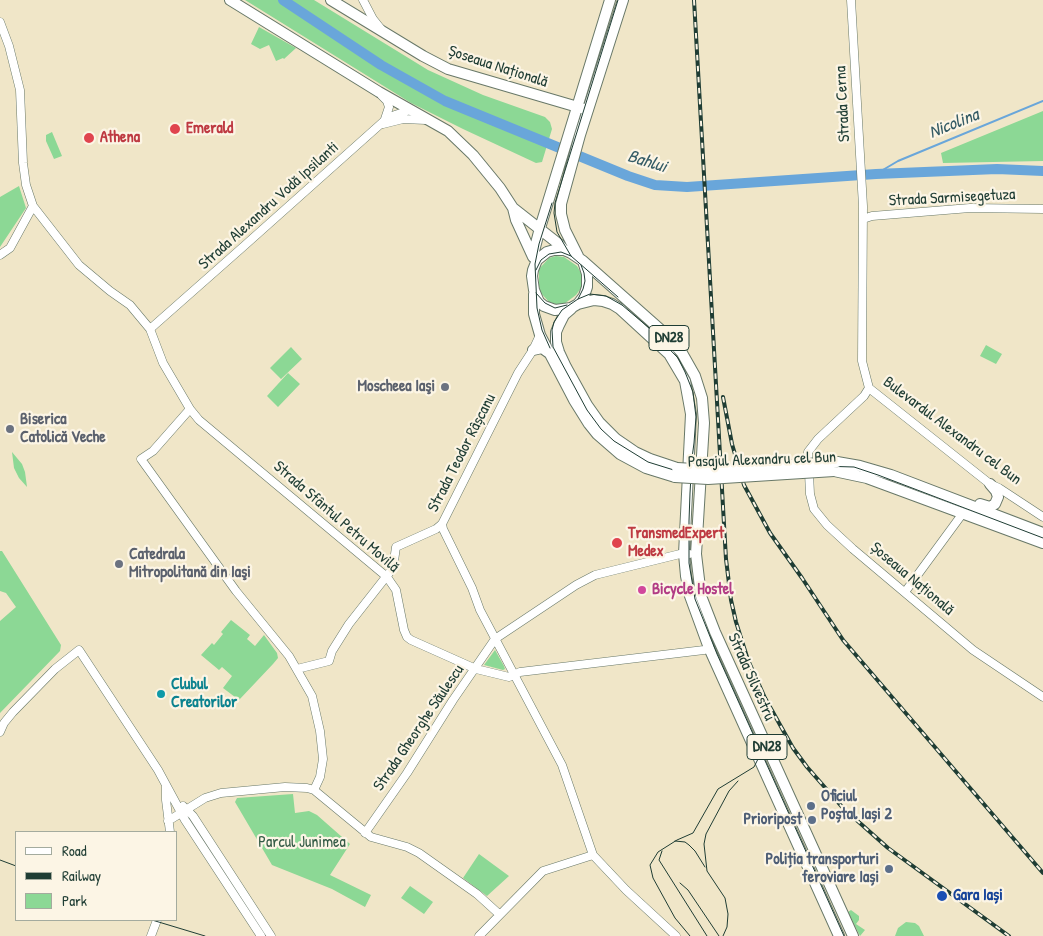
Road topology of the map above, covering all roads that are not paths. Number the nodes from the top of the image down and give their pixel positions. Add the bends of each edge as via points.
1 (230, 0) edge
2 (331, 0) edge
3 (363, 0) edge
4 (610, 0) edge
5 (623, 0) edge
6 (851, 0) edge
7 (0, 22) edge
8 (384, 32) junction
9 (379, 92) junction
10 (577, 107) junction
11 (410, 110) junction
12 (588, 110) junction
13 (430, 121) junction
14 (381, 123) junction
15 (34, 206) junction
16 (863, 206) joint
17 (513, 208) junction
18 (1043, 209) edge
19 (545, 212) junction
20 (526, 219) junction
21 (863, 219) junction
22 (540, 228) junction
23 (564, 250) junction
24 (0, 255) edge
25 (533, 257) junction
26 (581, 259) junction
27 (533, 270) junction
28 (534, 290) junction
29 (574, 306) junction
30 (150, 329) junction
31 (540, 335) junction
32 (533, 350) junction
33 (554, 352) junction
34 (869, 388) junction
35 (190, 409) junction
36 (990, 484) junction
37 (948, 502) junction
38 (964, 513) junction
39 (1043, 517) edge
40 (442, 524) junction
41 (952, 529) junction
42 (1043, 533) edge
43 (1043, 543) edge
44 (684, 554) junction
45 (696, 554) junction
46 (387, 577) junction
47 (904, 592) junction
48 (495, 639) junction
49 (709, 648) junction
50 (297, 669) junction
51 (476, 669) junction
52 (514, 675) junction
53 (1043, 697) edge
54 (0, 732) edge
55 (166, 785) junction
56 (314, 790) junction
57 (184, 811) junction
58 (168, 821) junction
59 (170, 831) edge
60 (365, 833) junction
61 (593, 855) junction
62 (500, 914) junction
63 (157, 921) edge
64 (151, 936) edge
65 (261, 936) edge
66 (270, 936) edge
67 (479, 936) edge
68 (676, 936) edge
69 (839, 936) edge
70 (853, 936) edge

1 - 9 main road
2 - 8 main road
3 - 8 street, Șoseaua Națională
4 - 10 main road
5 - 12 main road, DN28
6 - 16 street, Strada Cerna
7 - 15 street, Strada Sfântul Petru Movilă via 20,90 23,163 26,185
8 - 10 main road, Șoseaua Națională via 448,69
9 - 11 main road
9 - 14 street via 389,107
10 - 12 main road, Șoseaua Națională
10 - 19 main road
11 - 13 main road
11 - 14 street, Strada Alexandru Vodă Ipsilanti
12 - 26 main road, DN28 via 561,204 568,239
13 - 14 street via 403,119
13 - 17 main road via 448,131 467,148
14 - 30 street, Strada Alexandru Vodă Ipsilanti
15 - 24 street via 10,248
15 - 30 street, Strada Sfântul Petru Movilă via 79,264 130,304
16 - 21 street, Bulevardul Alexandru cel Bun
17 - 20 main road
17 - 25 main road
18 - 21 street, Strada Sarmisegetuza via 970,208
19 - 20 main road
19 - 22 main road
20 - 22 main road
21 - 34 street, Bulevardul Alexandru cel Bun via 862,361
22 - 23 main road
22 - 25 main road
23 - 26 main road, DN28
23 - 27 main road via 547,252 537,260
25 - 27 main road
26 - 29 main road, DN28 via 587,287 584,296
26 - 45 main road, Strada Silvestru / DN28 via 662,331 689,362 695,376 702,398 704,443
27 - 28 main road
28 - 29 main road, DN28 via 536,298 544,306 555,310
28 - 31 main road, Pasajul Alexandru cel Bun via 534,314
29 - 33 main road via 564,315 556,332
29 - 44 main road, Strada Silvestru / DN28 via 594,300 612,304 669,354 680,371 688,390 691,414
30 - 35 street, Strada Sfântul Petru Movilă via 163,363
31 - 32 street, Strada Teodor Râșcanu
31 - 33 main road, Pasajul Alexandru cel Bun
32 - 33 main road via 542,348
32 - 40 street, Strada Teodor Râșcanu via 518,373
33 - 37 main road, Pasajul Alexandru cel Bun, bridge via 599,422 616,439 650,459 677,468 699,470 837,462 892,475
34 - 36 street, Bulevardul Alexandru cel Bun
34 - 47 street, Șoseaua Națională via 808,452 811,500 820,518
35 - 46 street, Strada Sfântul Petru Movilă via 199,420
35 - 50 street via 142,459 236,591
36 - 37 main road via 998,497 990,507 959,496
36 - 39 street, Bulevardul Alexandru cel Bun
37 - 38 main road
37 - 41 street
37 - 42 main road
38 - 41 street
38 - 43 main road
40 - 46 street, Strada Teodor Râșcanu via 396,547 393,568
40 - 48 street
41 - 47 street
44 - 45 street
44 - 48 street via 585,580
44 - 49 main road, Strada Silvestru / DN28 via 690,596
45 - 70 main road, Strada Silvestru / DN28 via 701,596 712,625
46 - 50 street via 350,624 332,651 330,661
46 - 51 street, Strada Sfântul Petru Movilă via 396,590 407,637
47 - 53 street, Șoseaua Națională via 973,650
48 - 51 street, Strada Gheorghe Săulescu
48 - 52 street
49 - 52 street
49 - 69 main road, Strada Silvestru / DN28
50 - 56 street via 312,696 322,744 323,768
51 - 52 street, Strada Sfântul Petru Movilă via 509,677
51 - 60 street, Strada Gheorghe Săulescu
52 - 61 street via 562,765
54 - 55 street via 20,704 79,650
55 - 57 street
55 - 58 street
56 - 57 street via 285,787 221,793 204,798
56 - 60 street
57 - 58 street
57 - 65 street
57 - 66 street via 198,823
58 - 59 street
60 - 62 street via 413,849
61 - 62 street via 543,871
61 - 68 street
62 - 67 street
63 - 64 street

